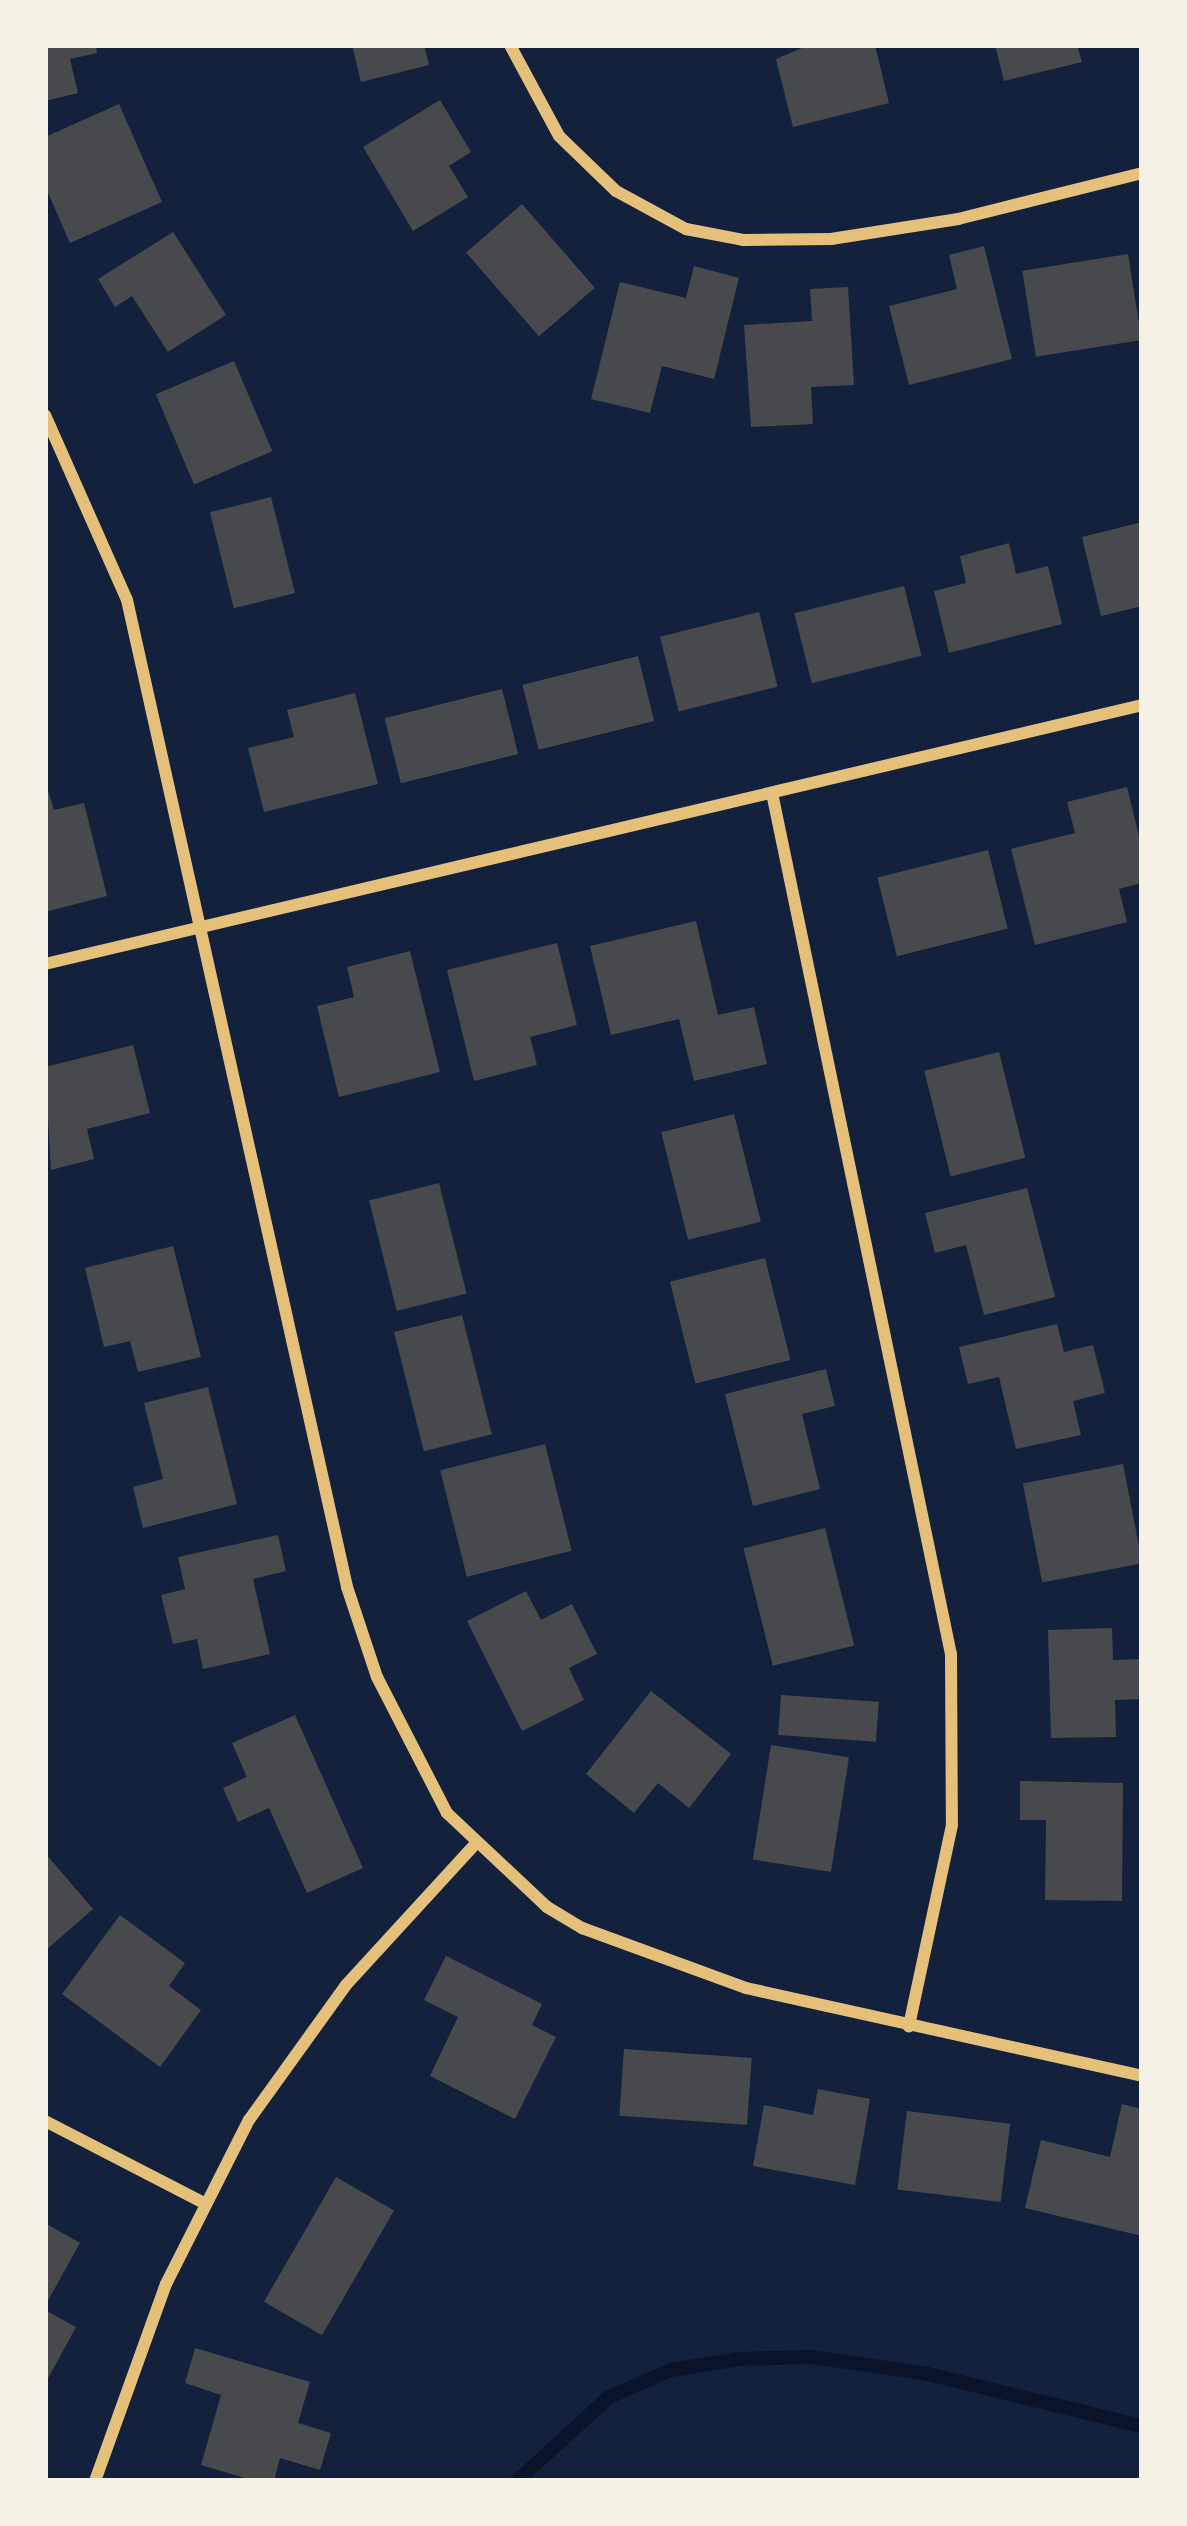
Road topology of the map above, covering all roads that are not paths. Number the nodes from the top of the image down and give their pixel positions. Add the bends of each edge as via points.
1 (510, 45) edge
2 (1142, 173) edge
3 (45, 415) edge
4 (1142, 705) edge
5 (772, 793) junction
6 (204, 926) junction
7 (45, 964) edge
8 (476, 1844) junction
9 (909, 2026) junction
10 (1142, 2076) edge
11 (45, 2121) edge
12 (202, 2202) junction
13 (95, 2481) edge

1 - 2 street via 559,136 616,191 686,229 743,240 831,239 958,219
3 - 6 street via 127,600
4 - 5 street
5 - 6 street
5 - 9 street via 951,1654 952,1825
6 - 7 street
6 - 8 street via 347,1587 376,1677 416,1762
8 - 9 street via 582,1928 746,1988
8 - 12 street via 346,1985 249,2120
9 - 10 street
11 - 12 street
12 - 13 street

